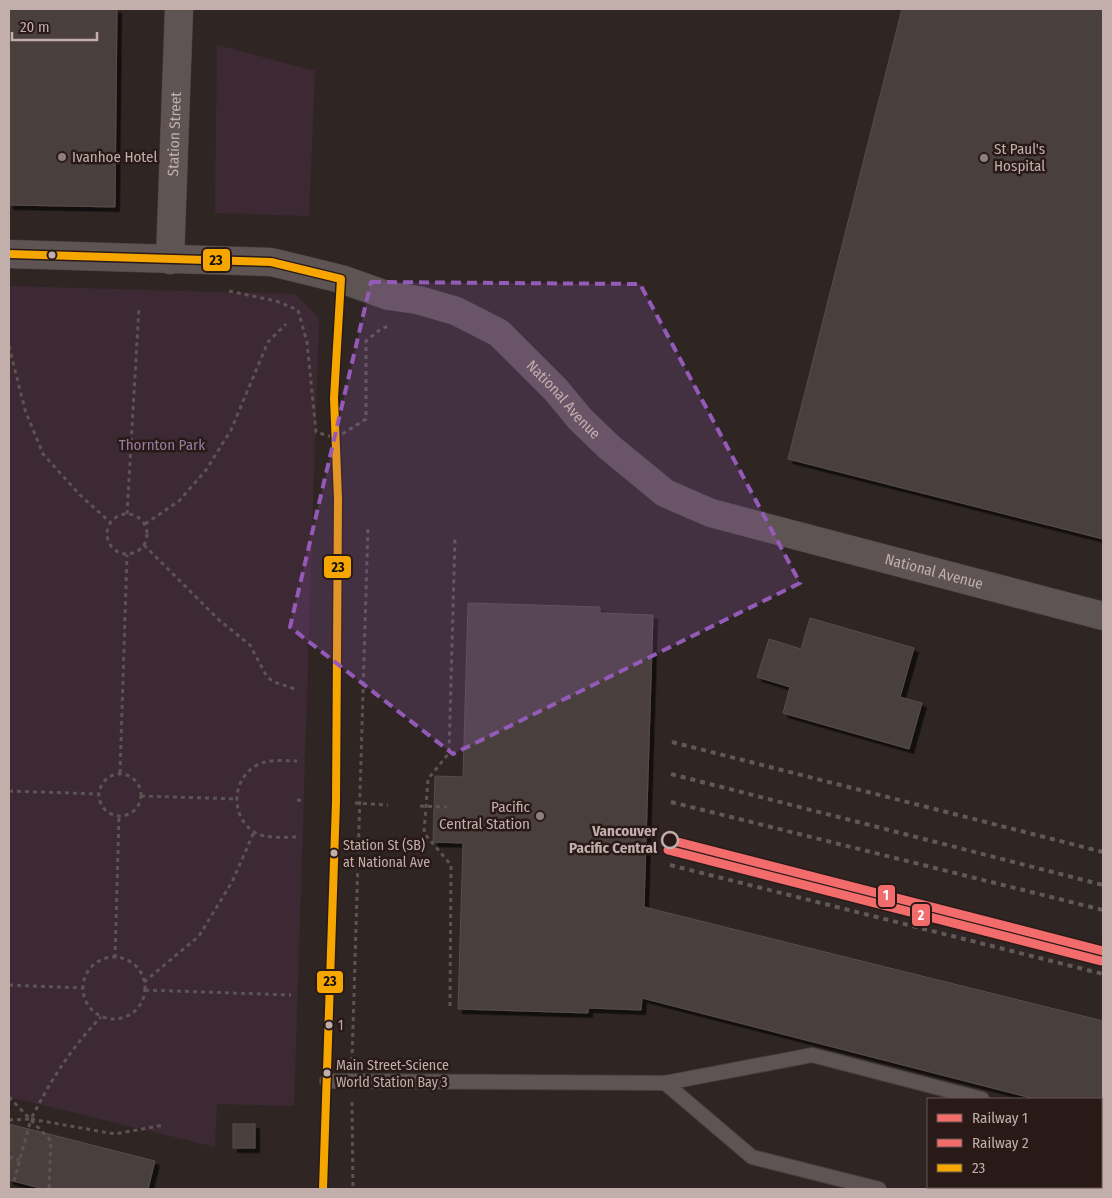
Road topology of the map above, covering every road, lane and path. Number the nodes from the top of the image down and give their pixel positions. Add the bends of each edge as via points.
1 (178, 9) edge
2 (9, 254) edge
3 (170, 260) junction
4 (223, 290) dead end
5 (140, 307) dead end
6 (286, 324) dead end
7 (9, 346) edge
8 (336, 438) dead end
9 (127, 514) junction
10 (110, 522) junction
11 (145, 524) junction
12 (368, 526) dead end
13 (455, 538) dead end
14 (144, 545) junction
15 (126, 555) junction
16 (1103, 616) edge
17 (295, 688) dead end
18 (297, 761) dead end
19 (120, 773) junction
20 (9, 791) edge
21 (98, 794) junction
22 (141, 796) junction
23 (237, 799) junction
24 (297, 800) dead end
25 (305, 801) dead end
26 (355, 803) dead end
27 (360, 803) junction
28 (388, 805) dead end
29 (420, 806) dead end
30 (425, 806) junction
31 (447, 807) dead end
32 (118, 816) junction
33 (254, 832) junction
34 (296, 837) dead end
35 (115, 958) junction
36 (144, 982) junction
37 (9, 985) edge
38 (82, 988) junction
39 (145, 990) junction
40 (291, 995) dead end
41 (450, 1006) dead end
42 (101, 1016) junction
43 (327, 1081) dead end
44 (352, 1081) junction
45 (664, 1083) junction
46 (9, 1097) edge
47 (978, 1098) edge
48 (30, 1119) junction
49 (9, 1120) edge
50 (164, 1125) dead end
51 (9, 1157) edge
52 (20, 1160) junction
53 (14, 1182) dead end
54 (49, 1189) edge
55 (353, 1189) edge
56 (880, 1189) edge

1 - 3 street, Station Street
2 - 3 street, National Avenue
3 - 16 street, National Avenue via 271,262 341,279 389,296 456,311 499,333 556,390 580,420 665,493 711,513
4 - 8 path via 276,301 298,310 307,342 316,432
5 - 9 path
6 - 11 path via 268,342 231,430 206,470 179,501
7 - 10 path via 25,410 44,454 80,495
9 - 10 path
9 - 11 path
10 - 15 path via 106,534 110,546
11 - 14 path via 147,538
12 - 27 path
13 - 30 path via 449,753 428,779
14 - 15 path via 133,554
14 - 17 path via 219,620 250,645 268,677
15 - 19 path
18 - 23 path via 261,763 241,780
19 - 21 path via 102,782
19 - 22 path via 138,783
20 - 21 path
21 - 32 path via 106,811
22 - 23 path
22 - 32 path via 131,813
23 - 33 path via 242,817
24 - 25 path
26 - 27 path
27 - 28 path
27 - 44 path
29 - 30 path
30 - 31 path
30 - 41 path via 424,833 451,865
32 - 35 path
33 - 34 path
33 - 36 path via 232,882 198,936
35 - 36 path via 134,965
35 - 38 path via 105,958 89,969
36 - 39 path
37 - 38 path
38 - 42 path via 88,1005
39 - 40 path
39 - 42 path via 142,1000 130,1015 115,1019
42 - 48 path via 78,1040 48,1084
43 - 44 lane
44 - 45 lane
44 - 55 path
45 - 47 lane via 812,1055
45 - 56 lane via 752,1156
46 - 48 path
48 - 49 path
48 - 50 path via 115,1134
48 - 52 path
48 - 54 path via 51,1141
51 - 52 path
52 - 53 path

